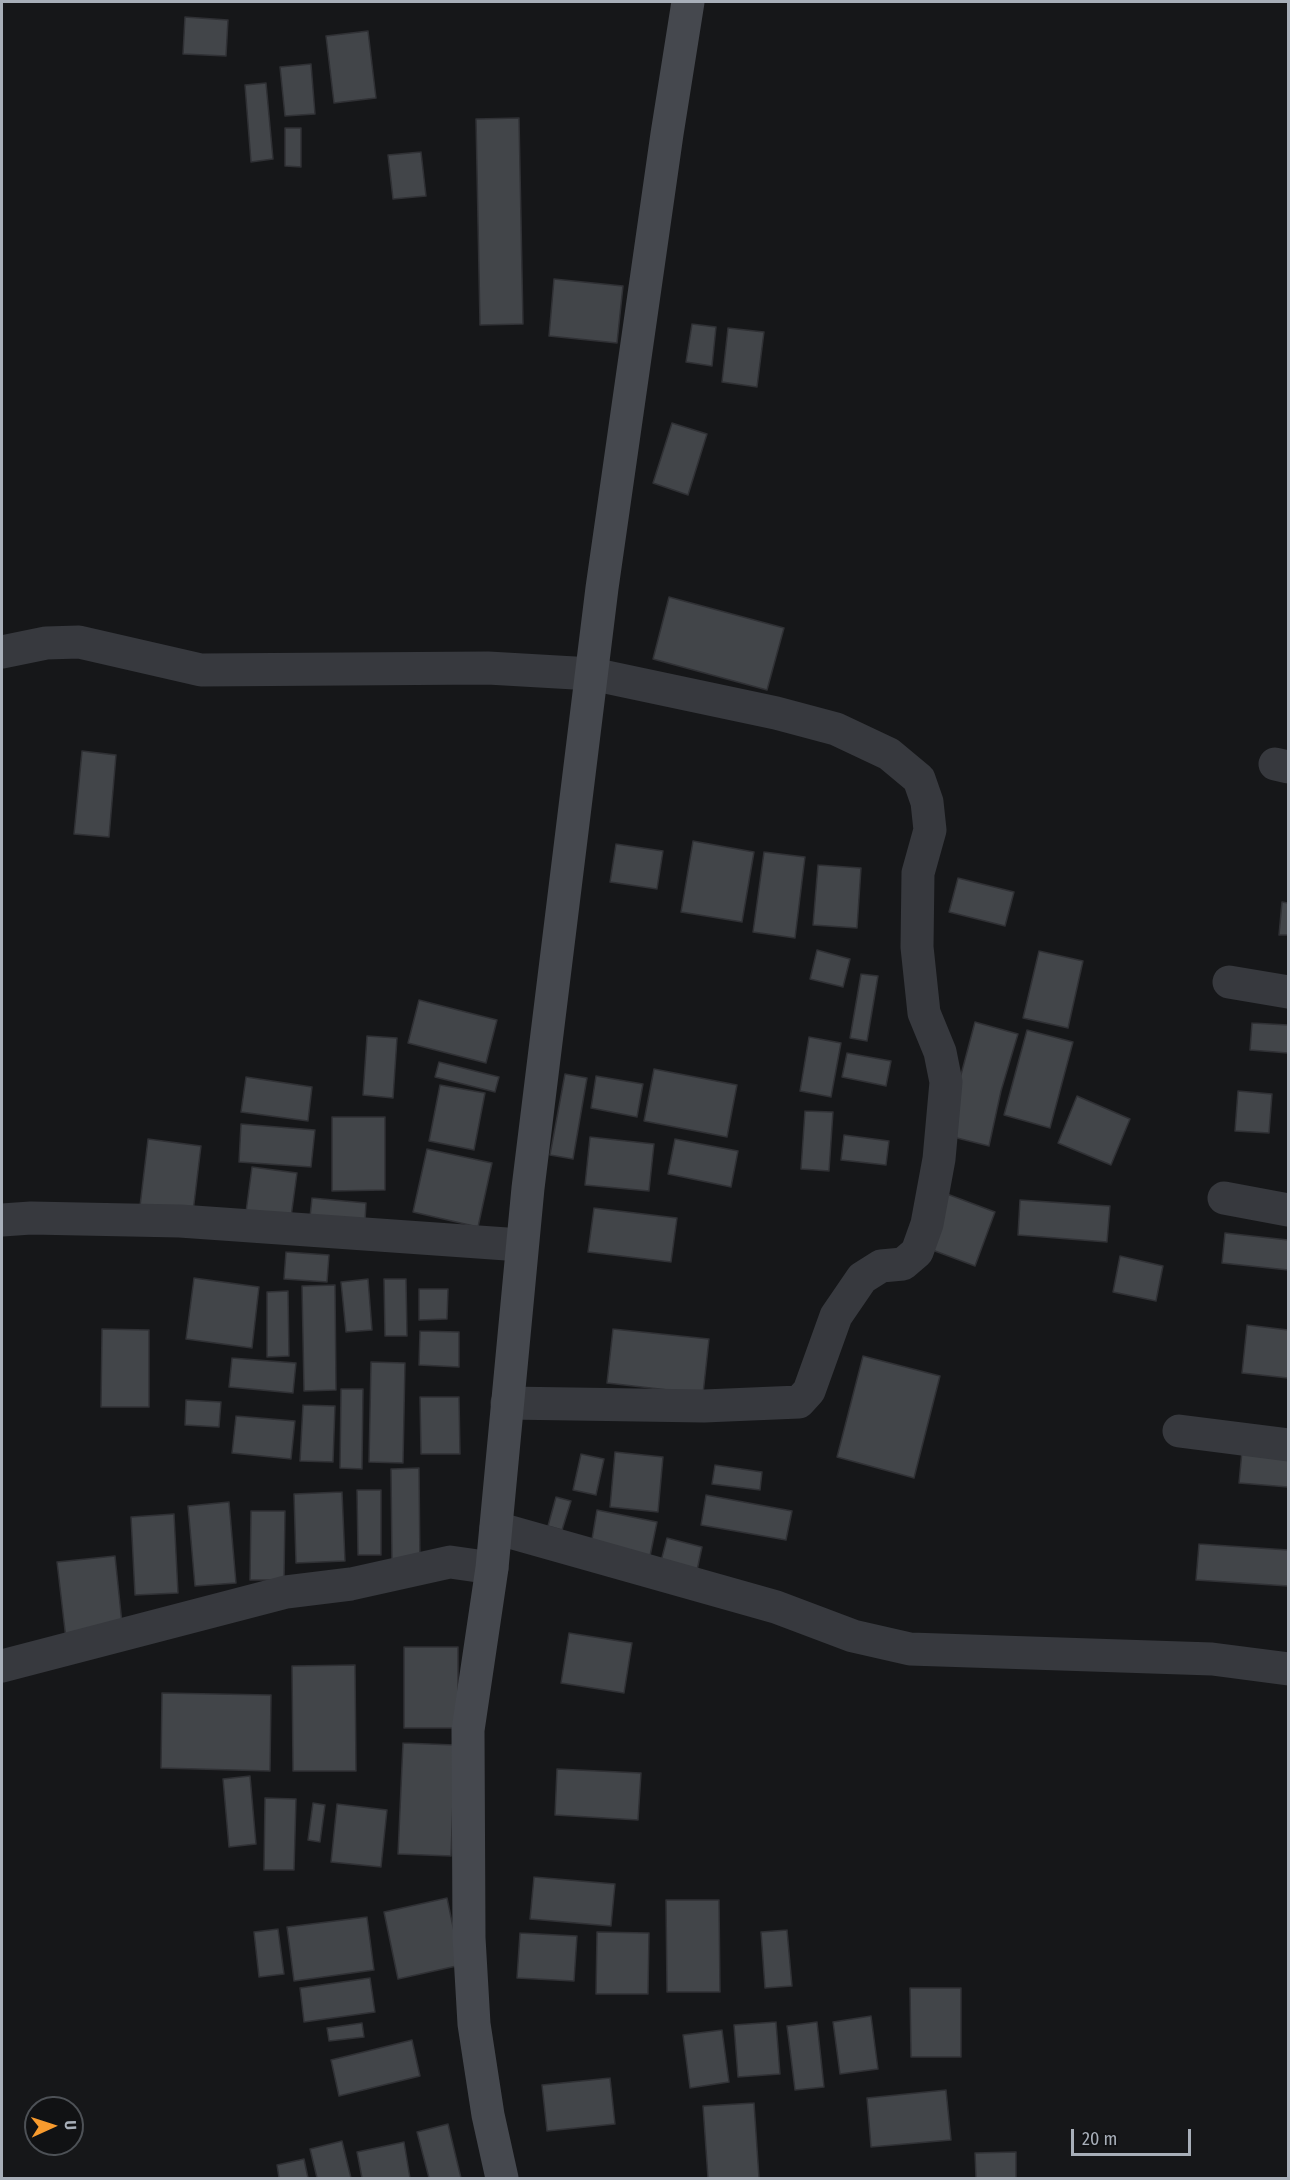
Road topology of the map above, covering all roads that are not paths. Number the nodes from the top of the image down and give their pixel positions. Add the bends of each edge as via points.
1 (688, 2) edge
2 (2, 652) edge
3 (592, 674) junction
4 (1230, 982) dead end
5 (1288, 992) edge
6 (1224, 1198) dead end
7 (1288, 1210) edge
8 (2, 1220) edge
9 (521, 1245) junction
10 (507, 1403) junction
11 (1179, 1431) dead end
12 (1288, 1445) edge
13 (496, 1528) junction
14 (492, 1568) junction
15 (2, 1666) edge
16 (1288, 1669) edge
17 (502, 2178) edge

1 - 3 street
2 - 3 street via 46,643 79,642 201,670 488,668
3 - 9 street
3 - 10 street via 836,729 889,754 919,779 930,830 918,873 917,946 924,1013 940,1052 946,1082 939,1159 918,1252 903,1264 881,1266 862,1278 836,1316 809,1392 799,1402 704,1406
4 - 5 street
6 - 7 street
8 - 9 street via 180,1221
9 - 10 street
10 - 13 street
11 - 12 street
13 - 14 street
13 - 16 street via 776,1606 853,1636 910,1649 1212,1659
14 - 15 street via 450,1563 351,1584 286,1592
14 - 17 street via 468,1730 469,1938 474,2024

